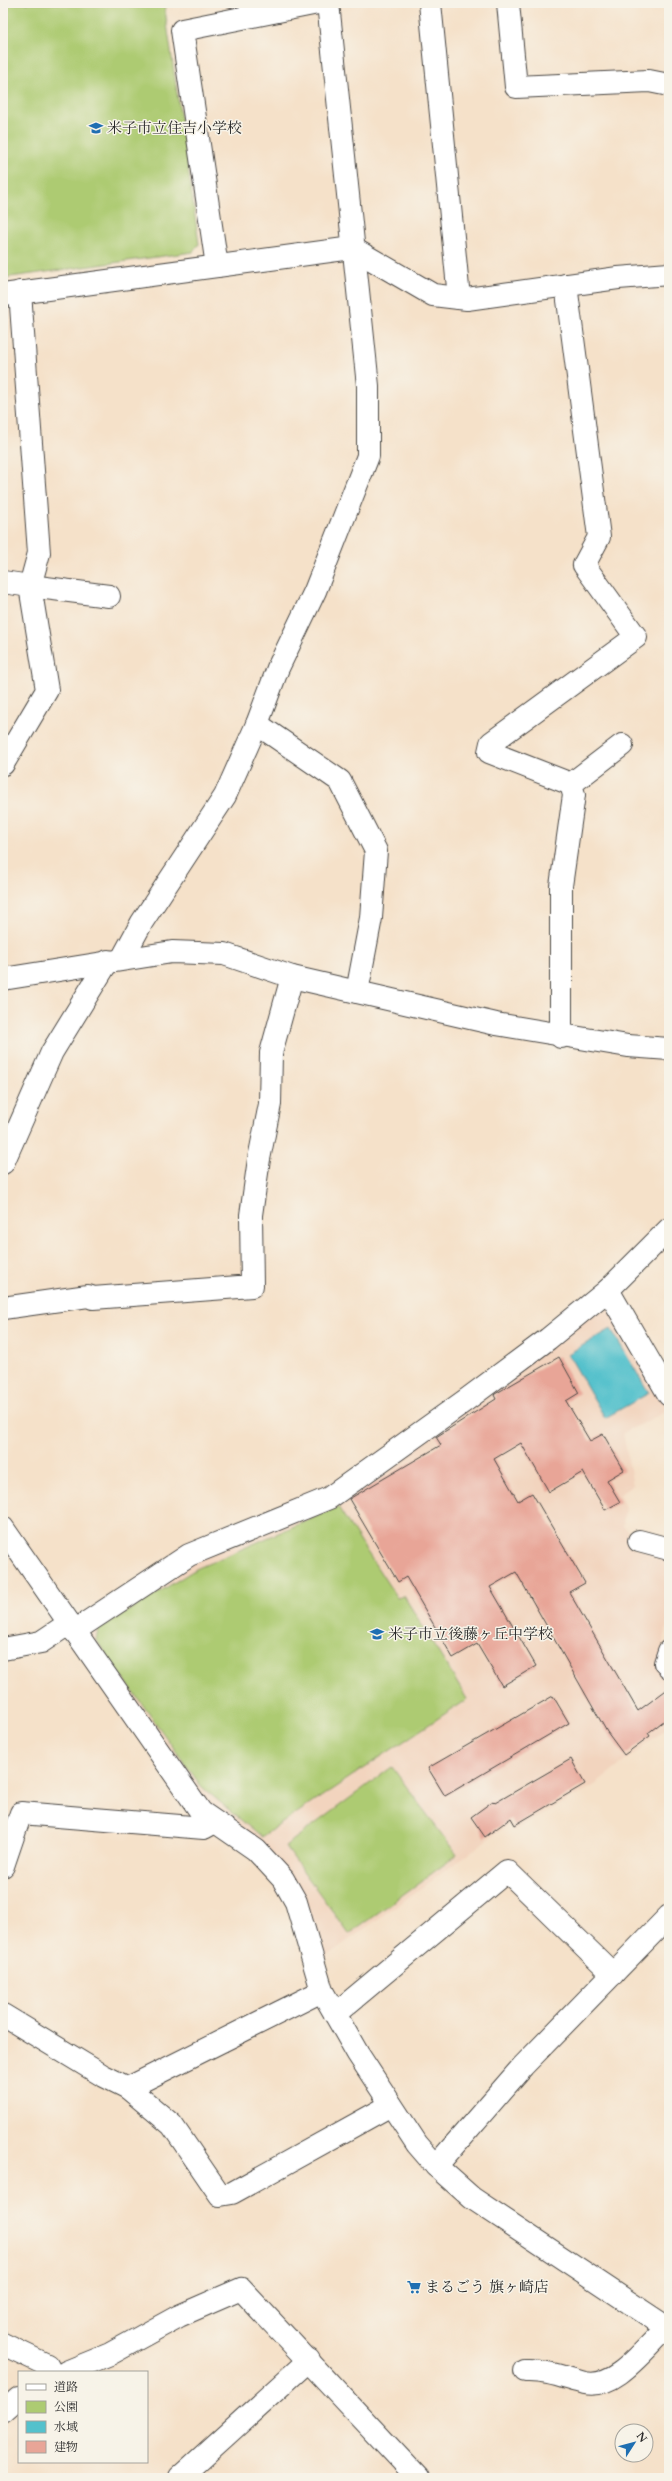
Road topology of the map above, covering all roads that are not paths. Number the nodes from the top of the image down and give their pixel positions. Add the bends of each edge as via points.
1 (318, 3) edge
2 (328, 3) edge
3 (430, 3) edge
4 (508, 3) edge
5 (669, 85) edge
6 (352, 248) junction
7 (217, 266) junction
8 (669, 274) edge
9 (566, 285) junction
10 (12, 293) edge
11 (459, 298) junction
12 (3, 582) edge
13 (30, 586) junction
14 (109, 596) dead end
15 (258, 724) junction
16 (622, 744) dead end
17 (3, 764) edge
18 (571, 784) junction
19 (115, 960) junction
20 (292, 977) junction
21 (3, 978) edge
22 (357, 992) junction
23 (561, 1037) junction
24 (669, 1049) edge
25 (3, 1163) edge
26 (669, 1229) edge
27 (608, 1290) junction
28 (3, 1308) edge
29 (669, 1395) edge
30 (3, 1528) edge
31 (639, 1541) dead end
32 (669, 1549) edge
33 (71, 1627) junction
34 (3, 1650) edge
35 (669, 1651) edge
36 (669, 1667) edge
37 (213, 1823) junction
38 (3, 1866) edge
39 (669, 1916) edge
40 (613, 1974) junction
41 (322, 1990) junction
42 (335, 2014) junction
43 (3, 2015) edge
44 (128, 2088) junction
45 (391, 2105) junction
46 (436, 2166) junction
47 (668, 2329) edge
48 (3, 2344) edge
49 (308, 2360) junction
50 (50, 2371) edge
51 (68, 2371) edge
52 (525, 2371) dead end
53 (18, 2399) edge
54 (3, 2412) edge
55 (179, 2478) edge
56 (418, 2478) edge

1 - 7 street via 182,30
2 - 6 street
3 - 11 street
4 - 5 street via 516,87 649,81
6 - 7 street
6 - 11 street via 433,295
6 - 15 street via 368,386 368,456 315,591 278,668
7 - 10 street
8 - 9 street
9 - 11 street via 468,299
9 - 18 street via 599,537 584,565 636,638 491,743 489,752
10 - 13 street via 39,553
12 - 13 street
13 - 14 street
13 - 17 street via 47,690
15 - 19 street via 225,796
15 - 22 street via 340,781 376,852 371,918
16 - 18 street
18 - 23 street via 574,795 561,886
19 - 20 street via 172,952 224,954
19 - 21 street
19 - 25 street via 52,1052
20 - 22 street
20 - 28 street via 271,1053 270,1104 258,1159 251,1215 252,1286 93,1298 88,1296
22 - 23 street
23 - 24 street
26 - 27 street
27 - 29 street
27 - 33 street via 466,1400 329,1498 189,1555
30 - 33 street
31 - 32 street
33 - 34 street via 41,1642
33 - 37 street via 201,1812
35 - 36 street via 665,1663
37 - 38 street via 204,1828 21,1813
37 - 41 street via 256,1850 283,1879 296,1902
39 - 40 street
40 - 42 street via 507,1871
40 - 46 street via 523,2066
41 - 42 street
41 - 44 street
42 - 45 street
43 - 44 street
44 - 45 street via 172,2124 220,2195 232,2193
45 - 46 street via 417,2144
46 - 47 street via 472,2198
47 - 52 street via 621,2374 605,2382 588,2383 541,2370
48 - 50 street via 47,2365
49 - 51 street via 241,2288 179,2316 110,2354
49 - 55 street
49 - 56 street
53 - 54 street

